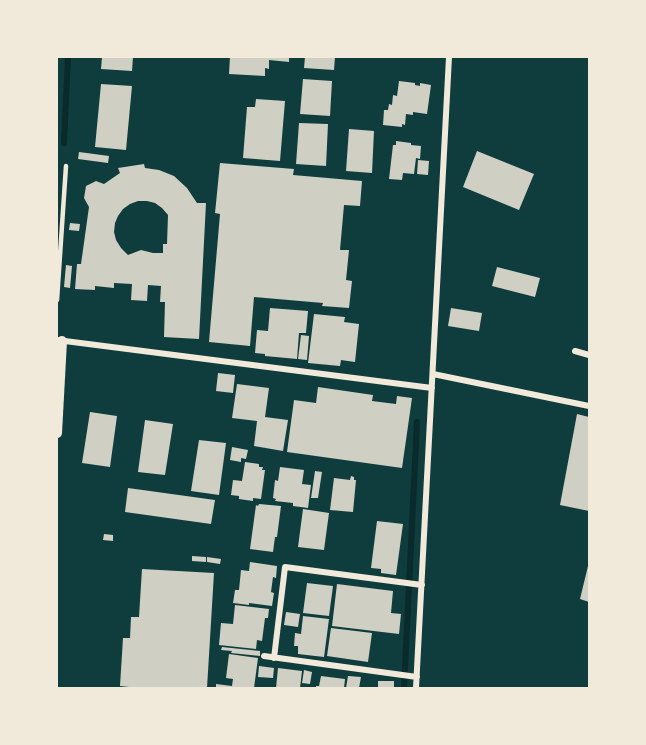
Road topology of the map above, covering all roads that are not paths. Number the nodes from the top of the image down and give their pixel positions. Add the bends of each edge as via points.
1 (449, 57) edge
2 (66, 166) dead end
3 (57, 300) edge
4 (60, 340) edge
5 (576, 351) dead end
6 (589, 354) edge
7 (433, 375) junction
8 (432, 388) junction
9 (589, 406) edge
10 (57, 433) edge
11 (419, 585) junction
12 (264, 656) dead end
13 (274, 658) junction
14 (414, 677) junction
15 (416, 688) edge

1 - 7 street
2 - 3 lane
4 - 8 street
4 - 10 street
5 - 6 street
7 - 8 street
7 - 9 street
8 - 11 street
11 - 13 street via 285,567
11 - 14 street
12 - 13 street
13 - 14 street
14 - 15 street

